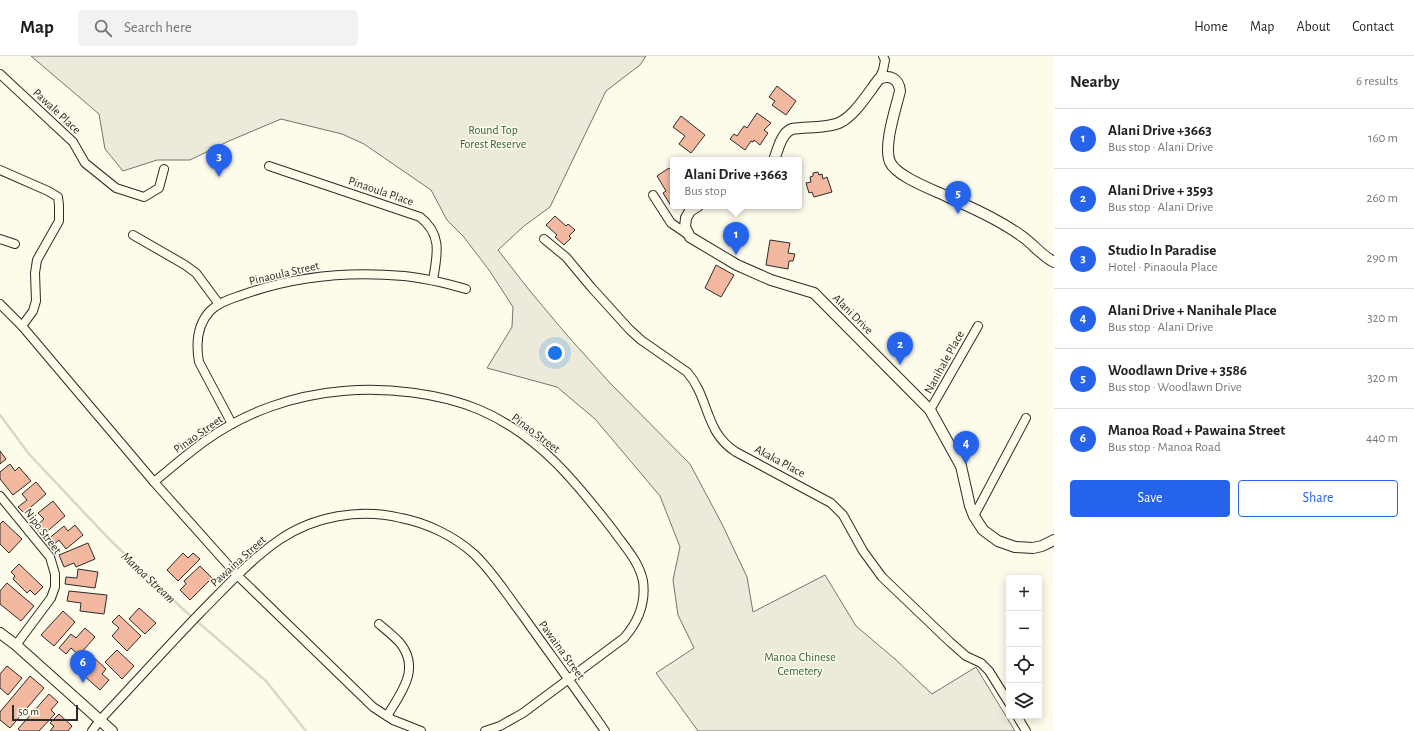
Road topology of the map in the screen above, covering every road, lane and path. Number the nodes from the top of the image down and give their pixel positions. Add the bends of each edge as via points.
1 (883, 56) edge
2 (0, 74) edge
3 (879, 79) junction
4 (775, 157) edge
5 (269, 166) dead end
6 (164, 169) dead end
7 (0, 170) edge
8 (653, 195) dead end
9 (693, 209) edge
10 (133, 235) dead end
11 (690, 237) junction
12 (544, 238) dead end
13 (0, 239) edge
14 (15, 244) dead end
15 (1054, 262) edge
16 (433, 280) junction
17 (466, 289) dead end
18 (0, 304) edge
19 (219, 304) junction
20 (22, 326) junction
21 (978, 326) dead end
22 (930, 410) junction
23 (1026, 418) dead end
24 (232, 424) junction
25 (154, 482) junction
26 (0, 496) edge
27 (974, 516) junction
28 (1054, 540) edge
29 (237, 575) junction
30 (379, 624) dead end
31 (0, 633) edge
32 (16, 645) junction
33 (569, 680) junction
34 (1006, 698) edge
35 (386, 716) junction
36 (1019, 719) edge
37 (100, 720) junction
38 (92, 731) edge
39 (112, 731) edge
40 (421, 731) edge
41 (485, 731) edge
42 (604, 731) edge
43 (1026, 731) edge

1 - 3 street via 885,60
2 - 6 street, Pawale Place via 73,142 85,163 116,188 144,197 159,188
3 - 4 street via 845,120 831,125 792,128 787,131
3 - 15 street via 887,76 893,78 900,88 887,149 893,168 902,175 1015,232
5 - 16 street, Pinaoula Place via 420,217 431,228 437,243
7 - 20 street via 48,191 58,198 59,205 59,221 37,260 36,301
8 - 11 street, Alani Drive via 670,223
9 - 11 street via 686,218 685,227
10 - 19 street via 196,273
11 - 22 street, Alani Drive via 737,265 771,280 814,293
12 - 34 street, Akaka Place via 566,257 630,330 691,376 698,386 711,421 721,440 728,447 831,503 843,515 863,551 882,577 966,656 989,671
13 - 14 street
16 - 17 street, Pinaoula Street
16 - 19 street, Pinaoula Street via 357,274 310,277 264,288
18 - 20 street
19 - 24 street, Pinaoula Street via 202,325 198,355 199,362
20 - 25 street
21 - 22 street, Nanihale Place
22 - 27 street, Alani Drive via 961,466
23 - 27 street
24 - 25 street, Pinao Street via 206,440
24 - 33 street, Pinao Street via 307,396 343,391 380,390 463,404 493,416 529,439 575,483 633,557 642,581 642,607 630,632
25 - 29 street
26 - 32 street, Nipo Street via 50,558 55,574 55,587 51,598
27 - 28 street, Alani Drive via 983,530 1006,545 1033,548
29 - 33 street, Pawaina Street via 280,539 322,520 344,515 367,514 413,520 434,528 454,540 489,570
29 - 35 street via 364,699
29 - 37 street, Pawaina Street
30 - 35 street via 400,644 409,664 406,685
31 - 32 street
32 - 37 street
33 - 41 street, Pinao Street via 512,720
33 - 42 street, Pawaina Street
35 - 40 street via 404,726
36 - 43 street
37 - 38 street, Pawaina Street
37 - 39 street

